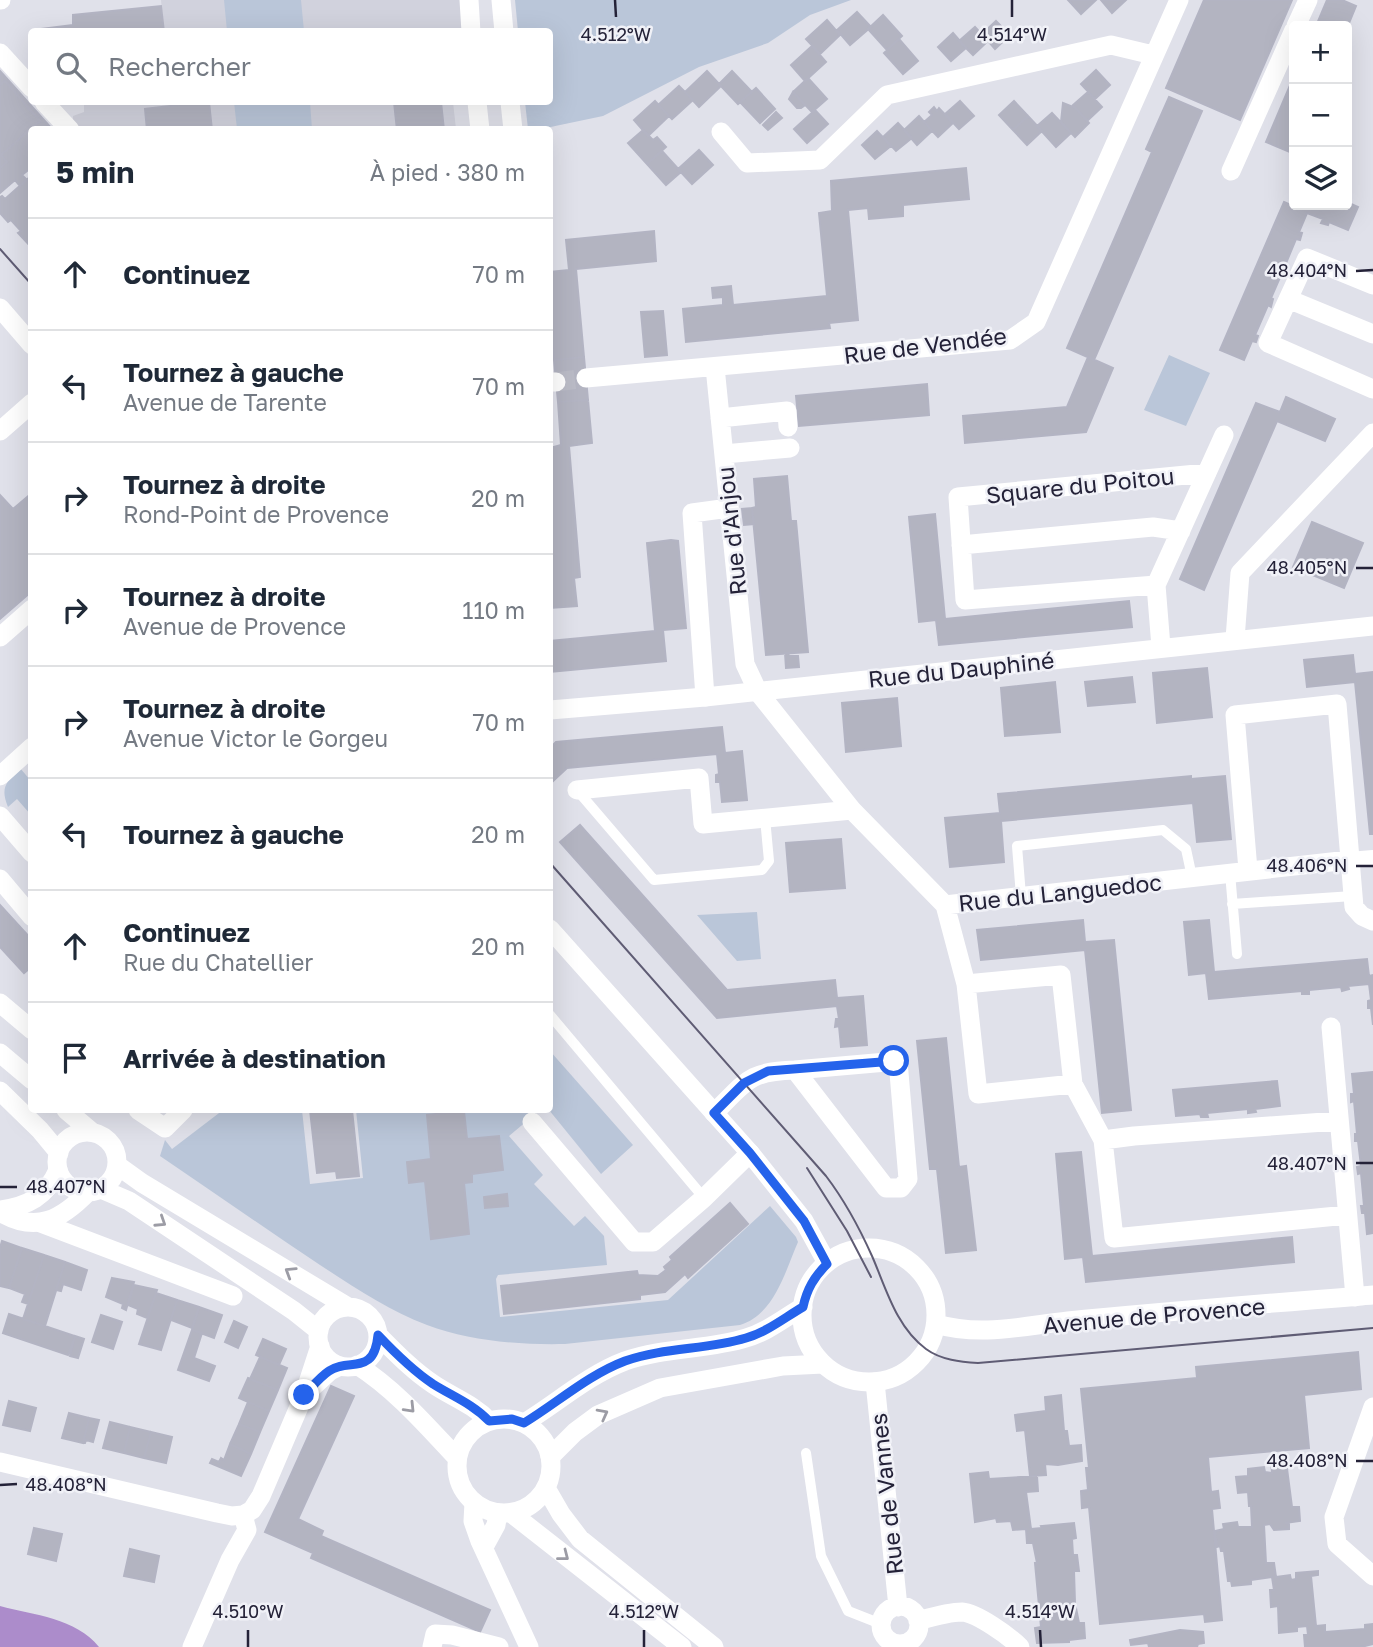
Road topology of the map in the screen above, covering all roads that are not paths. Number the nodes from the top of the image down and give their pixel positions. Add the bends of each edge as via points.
1 (469, 0) edge
2 (502, 0) edge
3 (1179, 0) edge
4 (1308, 0) edge
5 (1298, 21) edge
6 (471, 28) edge
7 (504, 28) edge
8 (1289, 41) edge
9 (0, 53) edge
10 (1153, 55) junction
11 (28, 84) edge
12 (47, 105) edge
13 (477, 105) edge
14 (510, 105) edge
15 (66, 126) edge
16 (480, 126) edge
17 (513, 126) edge
18 (721, 132) dead end
19 (1231, 171) dead end
20 (1373, 285) edge
21 (1288, 299) junction
22 (0, 308) edge
23 (1373, 334) edge
24 (28, 340) edge
25 (715, 366) junction
26 (586, 378) tunnel mouth
27 (1373, 389) edge
28 (28, 406) edge
29 (720, 418) junction
30 (788, 428) dead end
31 (0, 431) edge
32 (1373, 433) edge
33 (1224, 435) dead end
34 (790, 448) dead end
35 (724, 454) junction
36 (1207, 473) junction
37 (729, 508) junction
38 (1181, 531) junction
39 (961, 545) junction
40 (1156, 585) junction
41 (28, 612) edge
42 (1373, 626) edge
43 (0, 637) edge
44 (1235, 639) junction
45 (1161, 647) junction
46 (758, 692) junction
47 (705, 697) junction
48 (553, 710) edge
49 (28, 751) edge
50 (0, 776) edge
51 (577, 790) joint
52 (852, 810) junction
53 (0, 816) edge
54 (765, 818) junction
55 (28, 848) edge
56 (1373, 858) edge
57 (1349, 860) junction
58 (1239, 872) junction
59 (1192, 877) junction
60 (0, 879) edge
61 (1021, 896) junction
62 (1353, 896) junction
63 (1232, 904) junction
64 (945, 905) junction
65 (28, 912) edge
66 (1373, 921) edge
67 (553, 932) edge
68 (1237, 954) dead end
69 (966, 984) junction
70 (0, 1003) edge
71 (553, 1019) edge
72 (28, 1027) edge
73 (1331, 1027) dead end
74 (0, 1053) edge
75 (795, 1070) junction
76 (28, 1077) edge
77 (1073, 1084) junction
78 (0, 1091) edge
79 (70, 1113) edge
80 (142, 1113) edge
81 (180, 1113) edge
82 (714, 1113) junction
83 (532, 1122) dead end
84 (1338, 1122) junction
85 (92, 1132) junction
86 (1103, 1140) junction
87 (750, 1153) junction
88 (58, 1161) junction
89 (117, 1165) junction
90 (95, 1190) junction
91 (704, 1198) junction
92 (0, 1211) edge
93 (1347, 1215) junction
94 (41, 1223) junction
95 (816, 1242) junction
96 (846, 1252) junction
97 (827, 1264) junction
98 (233, 1296) dead end
99 (1364, 1296) edge
100 (348, 1307) junction
101 (803, 1307) junction
102 (936, 1324) junction
103 (378, 1335) junction
104 (319, 1339) junction
105 (823, 1364) junction
106 (349, 1365) junction
107 (875, 1382) junction
108 (304, 1395) junction
109 (1373, 1407) edge
110 (489, 1421) junction
111 (524, 1423) junction
112 (806, 1452) dead end
113 (551, 1457) junction
114 (457, 1458) junction
115 (0, 1462) edge
116 (546, 1488) junction
117 (474, 1503) junction
118 (504, 1513) junction
119 (243, 1515) junction
120 (484, 1547) junction
121 (1373, 1576) edge
122 (898, 1607) junction
123 (918, 1621) junction
124 (881, 1624) junction
125 (902, 1645) edge
126 (192, 1647) edge
127 (432, 1647) edge
128 (499, 1647) edge
129 (529, 1647) edge
130 (682, 1647) edge
131 (714, 1647) edge
132 (1020, 1647) edge

1 - 6 street
2 - 7 street
3 - 10 street, Rue de Vendée
4 - 5 street
8 - 19 street
9 - 11 street
10 - 18 street via 1111,45 887,95 820,160 747,163
10 - 25 street, Rue de Vendée via 1036,322 1010,340
12 - 15 street
13 - 16 street
14 - 17 street
20 - 21 street via 1307,258
21 - 23 street
21 - 27 street via 1268,344
22 - 24 street
25 - 26 street, Rue de Vendée
25 - 29 street, Rue d'Anjou
28 - 31 street
29 - 30 street via 786,411
29 - 35 street, Rue d'Anjou
32 - 44 street via 1240,573
33 - 36 street, Square du Poitou
34 - 35 street
35 - 37 street, Rue d'Anjou
36 - 38 street, Square du Poitou
36 - 39 street, Square du Poitou via 958,497
37 - 46 street, Rue d'Anjou via 745,664
37 - 47 street via 692,513
38 - 39 street, Square du Poitou via 1153,527
38 - 40 street, Square du Poitou
39 - 40 street, Square du Poitou via 965,600
40 - 45 street, Square du Poitou
41 - 43 street
42 - 44 street, Rue du Dauphiné
44 - 45 street, Rue du Dauphiné
45 - 46 street, Rue du Dauphiné
46 - 47 street, Rue du Dauphiné
46 - 52 street, Rue du Languedoc
47 - 48 street, Rue du Dauphiné
49 - 50 street
51 - 54 street via 699,778 703,824
51 - 54 lane via 654,880 762,870 769,861
52 - 54 street
52 - 64 street, Rue du Languedoc
53 - 55 street
56 - 57 street, Rue du Languedoc
57 - 58 street, Rue du Languedoc
57 - 58 street via 1337,704 1235,715
57 - 62 street
58 - 59 street, Rue du Languedoc
58 - 63 lane
59 - 61 street, Rue du Languedoc
59 - 61 lane via 1186,849 1163,831 1017,846
60 - 65 street
61 - 64 street, Rue du Languedoc
62 - 63 lane
62 - 66 street via 1357,912
63 - 68 lane
64 - 69 street
67 - 82 street
69 - 77 street via 1061,975
69 - 77 street via 978,1094
70 - 72 street
71 - 91 lane
73 - 84 street
74 - 76 street
75 - 75 street via 886,1188 901,1188 908,1179 898,1061
75 - 82 street via 768,1071 748,1080
77 - 86 street
78 - 88 street via 40,1130
79 - 85 street
80 - 81 street via 165,1128
82 - 87 street
83 - 91 street via 634,1242 653,1242
84 - 86 street
84 - 93 street
85 - 88 street via 71,1136
85 - 89 street via 114,1147
86 - 93 street via 1114,1238
87 - 91 street
87 - 95 street
88 - 90 street via 69,1186
88 - 92 street via 53,1182 44,1193 32,1202
89 - 90 street via 112,1179
100 -> 89 street
90 - 94 street via 69,1211
90 -> 104 street via 114,1193 140,1208 294,1311
92 - 94 street via 20,1221
93 - 99 street
94 - 98 street
95 - 96 street
95 - 97 street
96 - 97 street
96 - 102 street via 878,1249 915,1267 928,1283
97 - 101 street via 815,1276
99 - 102 street, Avenue de Provence via 1007,1329 954,1330
100 - 103 street via 371,1317
100 - 104 street via 325,1317
101 - 105 street via 806,1338
101 - 111 street via 746,1338 649,1353 621,1363
102 - 107 street via 927,1350 912,1367
103 - 106 street via 368,1360
103 - 110 street via 411,1367
104 - 106 street via 327,1356
104 - 108 street
105 - 107 street via 856,1381
113 -> 105 street via 598,1415 660,1388 783,1366
106 - 108 street via 330,1371
106 -> 114 street via 379,1379
107 - 122 street, Rue de Vannes
108 - 119 street via 261,1496
109 - 121 street via 1334,1517 1337,1544
110 - 111 street
110 - 114 street via 468,1435
111 - 113 street via 541,1437
112 - 124 lane via 821,1556 848,1611
113 - 116 street
114 - 117 street via 459,1483
115 - 119 street via 225,1515
116 - 118 street via 531,1505
116 - 131 street via 580,1539
117 - 118 street
117 - 120 street via 473,1521
118 - 120 street
118 -> 130 street
119 - 126 street via 247,1530
120 - 129 street
122 - 123 street, Rue de Vannes via 913,1612
122 - 124 street, Rue de Vannes via 888,1610
123 - 125 street via 915,1636
123 - 132 street via 965,1612 1005,1633
124 - 125 street via 887,1639
127 - 128 street via 435,1634

